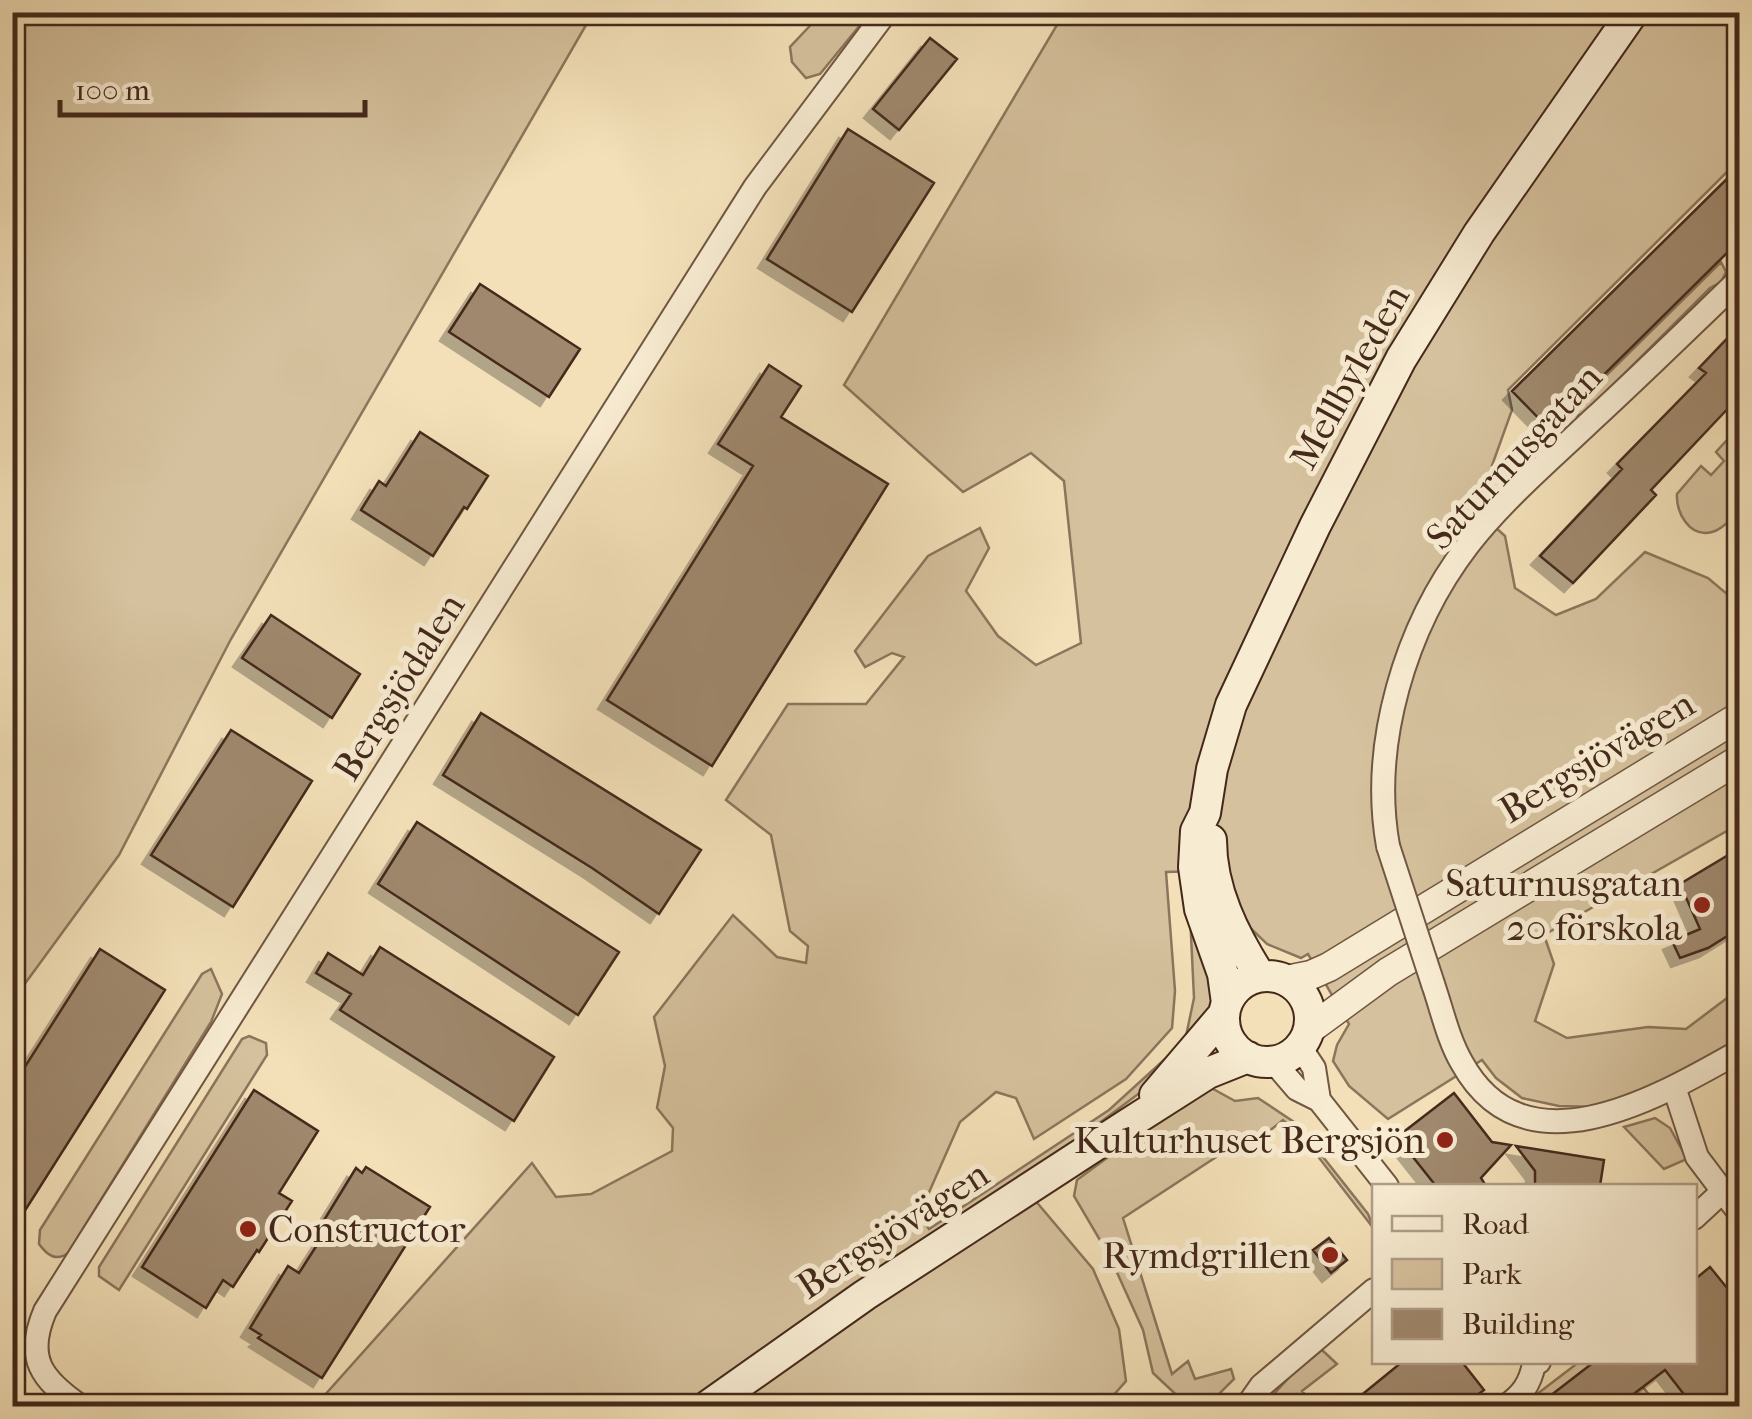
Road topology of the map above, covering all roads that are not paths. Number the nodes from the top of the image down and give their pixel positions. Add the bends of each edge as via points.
1 (886, 12) edge
2 (1633, 12) edge
3 (1740, 279) edge
4 (1740, 716) edge
5 (1740, 759) edge
6 (1205, 813) junction
7 (1273, 978) junction
8 (1226, 1008) junction
9 (1282, 1049) junction
10 (1740, 1051) edge
11 (1674, 1088) junction
12 (1125, 1126) junction
13 (1385, 1184) edge
14 (1722, 1192) junction
15 (1740, 1214) edge
16 (1697, 1215) edge
17 (1372, 1292) edge
18 (1534, 1364) edge
19 (1510, 1403) edge
20 (80, 1406) edge
21 (708, 1406) edge
22 (1247, 1406) edge

1 - 20 street, Bergsjödalen via 754,188 45,1311 37,1358 54,1388
2 - 6 main road, Mellbyleden via 1479,232 1384,392 1231,705
3 - 11 street, Saturnusgatan, bridge via 1468,545 1439,589 1401,680 1382,790 1388,846 1433,984 1463,1066 1489,1095 1527,1118 1572,1122
4 - 7 street, Bergsjövägen via 1329,967
5 - 9 street, Bergsjövägen via 1388,972
6 - 7 main road, Mellbyleden via 1224,908
6 - 8 main road, Mellbyleden via 1196,831 1196,889 1223,974
7 - 8 main road, Bergsjövägen via 1240,985
7 - 9 main road via 1305,998 1310,1010
8 - 9 main road via 1229,1040
8 - 12 main road, Bergsjövägen
9 - 12 main road, Bergsjövägen via 1208,1073
9 - 13 street via 1297,1090 1320,1100
10 - 11 street, Saturnusgatan
11 - 14 street via 1697,1158
12 - 21 main road, Bergsjövägen
14 - 15 street
14 - 16 street
17 - 22 street via 1261,1386
18 - 19 street via 1531,1379

